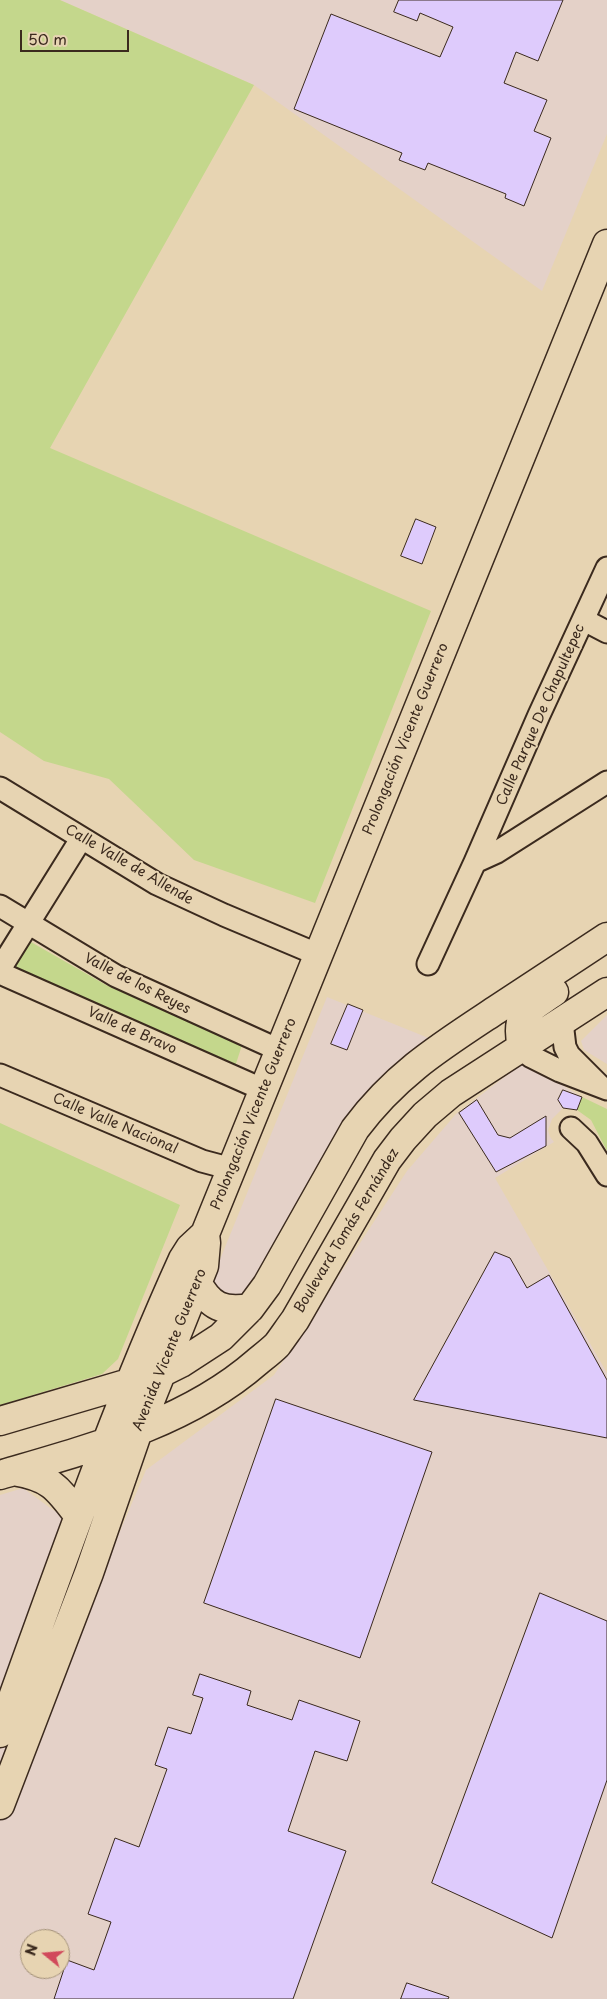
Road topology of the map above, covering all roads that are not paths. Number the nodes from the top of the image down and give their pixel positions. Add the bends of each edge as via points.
1 (607, 244) edge
2 (607, 568) edge
3 (584, 620) junction
4 (607, 632) edge
5 (607, 782) edge
6 (0, 788) edge
7 (81, 838) junction
8 (476, 862) junction
9 (0, 906) edge
10 (27, 924) junction
11 (607, 937) edge
12 (607, 952) edge
13 (319, 955) junction
14 (428, 964) dead end
15 (0, 971) edge
16 (607, 992) edge
17 (562, 1022) junction
18 (522, 1047) junction
19 (279, 1050) junction
20 (0, 1075) edge
21 (604, 1088) edge
22 (264, 1090) junction
23 (571, 1128) dead end
24 (232, 1169) junction
25 (607, 1176) edge
26 (205, 1234) junction
27 (197, 1282) junction
28 (250, 1308) junction
29 (161, 1373) junction
30 (129, 1383) junction
31 (0, 1421) edge
32 (138, 1431) junction
33 (108, 1441) junction
34 (6, 1473) edge
35 (78, 1516) junction
36 (0, 1733) edge
37 (0, 1805) edge

1 - 13 main road, Prolongación Vicente Guerrero
2 - 3 street, Calle Parque De Chapultepec
3 - 4 street
3 - 8 street, Calle Parque De Chapultepec via 535,723
5 - 8 street via 486,859
6 - 7 street, Calle Valle de Allende
7 - 10 street
7 - 13 street, Calle Valle de Allende via 188,900
8 - 14 street, Calle Parque De Chapultepec
9 - 10 street, Valle de los Reyes
10 - 15 street
10 - 19 street, Valle de los Reyes via 116,976
11 - 28 main road via 428,1055 390,1088 355,1129
12 - 18 main road via 526,1012 519,1026
13 - 19 main road, Prolongación Vicente Guerrero
15 - 22 street, Valle de Bravo
16 - 17 main road, Boulevard Tomás Fernández
17 - 18 main road, Boulevard Tomás Fernández
17 - 21 street via 569,1054
18 - 21 street via 530,1056
18 - 32 main road, Boulevard Tomás Fernández via 451,1094 403,1139 387,1160 295,1320 277,1345 217,1393
19 - 22 main road, Prolongación Vicente Guerrero
20 - 24 street, Calle Valle Nacional via 202,1161
22 - 24 main road, Prolongación Vicente Guerrero
23 - 25 street via 587,1143
24 - 26 main road, Prolongación Vicente Guerrero
26 - 27 main road, Avenida Vicente Guerrero via 204,1266
26 - 30 main road, Avenida Vicente Guerrero via 183,1259
27 - 28 main road via 217,1306 233,1310
27 - 29 main road, Avenida Vicente Guerrero
28 - 29 main road via 221,1337
29 - 30 main road
29 - 32 main road, Avenida Vicente Guerrero
30 - 31 main road
30 - 33 main road, Avenida Vicente Guerrero
32 - 33 main road, Boulevard Tomás Fernández
32 - 37 main road, Avenida Vicente Guerrero
33 - 34 main road, Boulevard Tomás Fernández
33 - 35 main road, Avenida Vicente Guerrero
34 - 35 main road via 31,1474 46,1480 61,1492
35 - 36 main road, Avenida Vicente Guerrero

